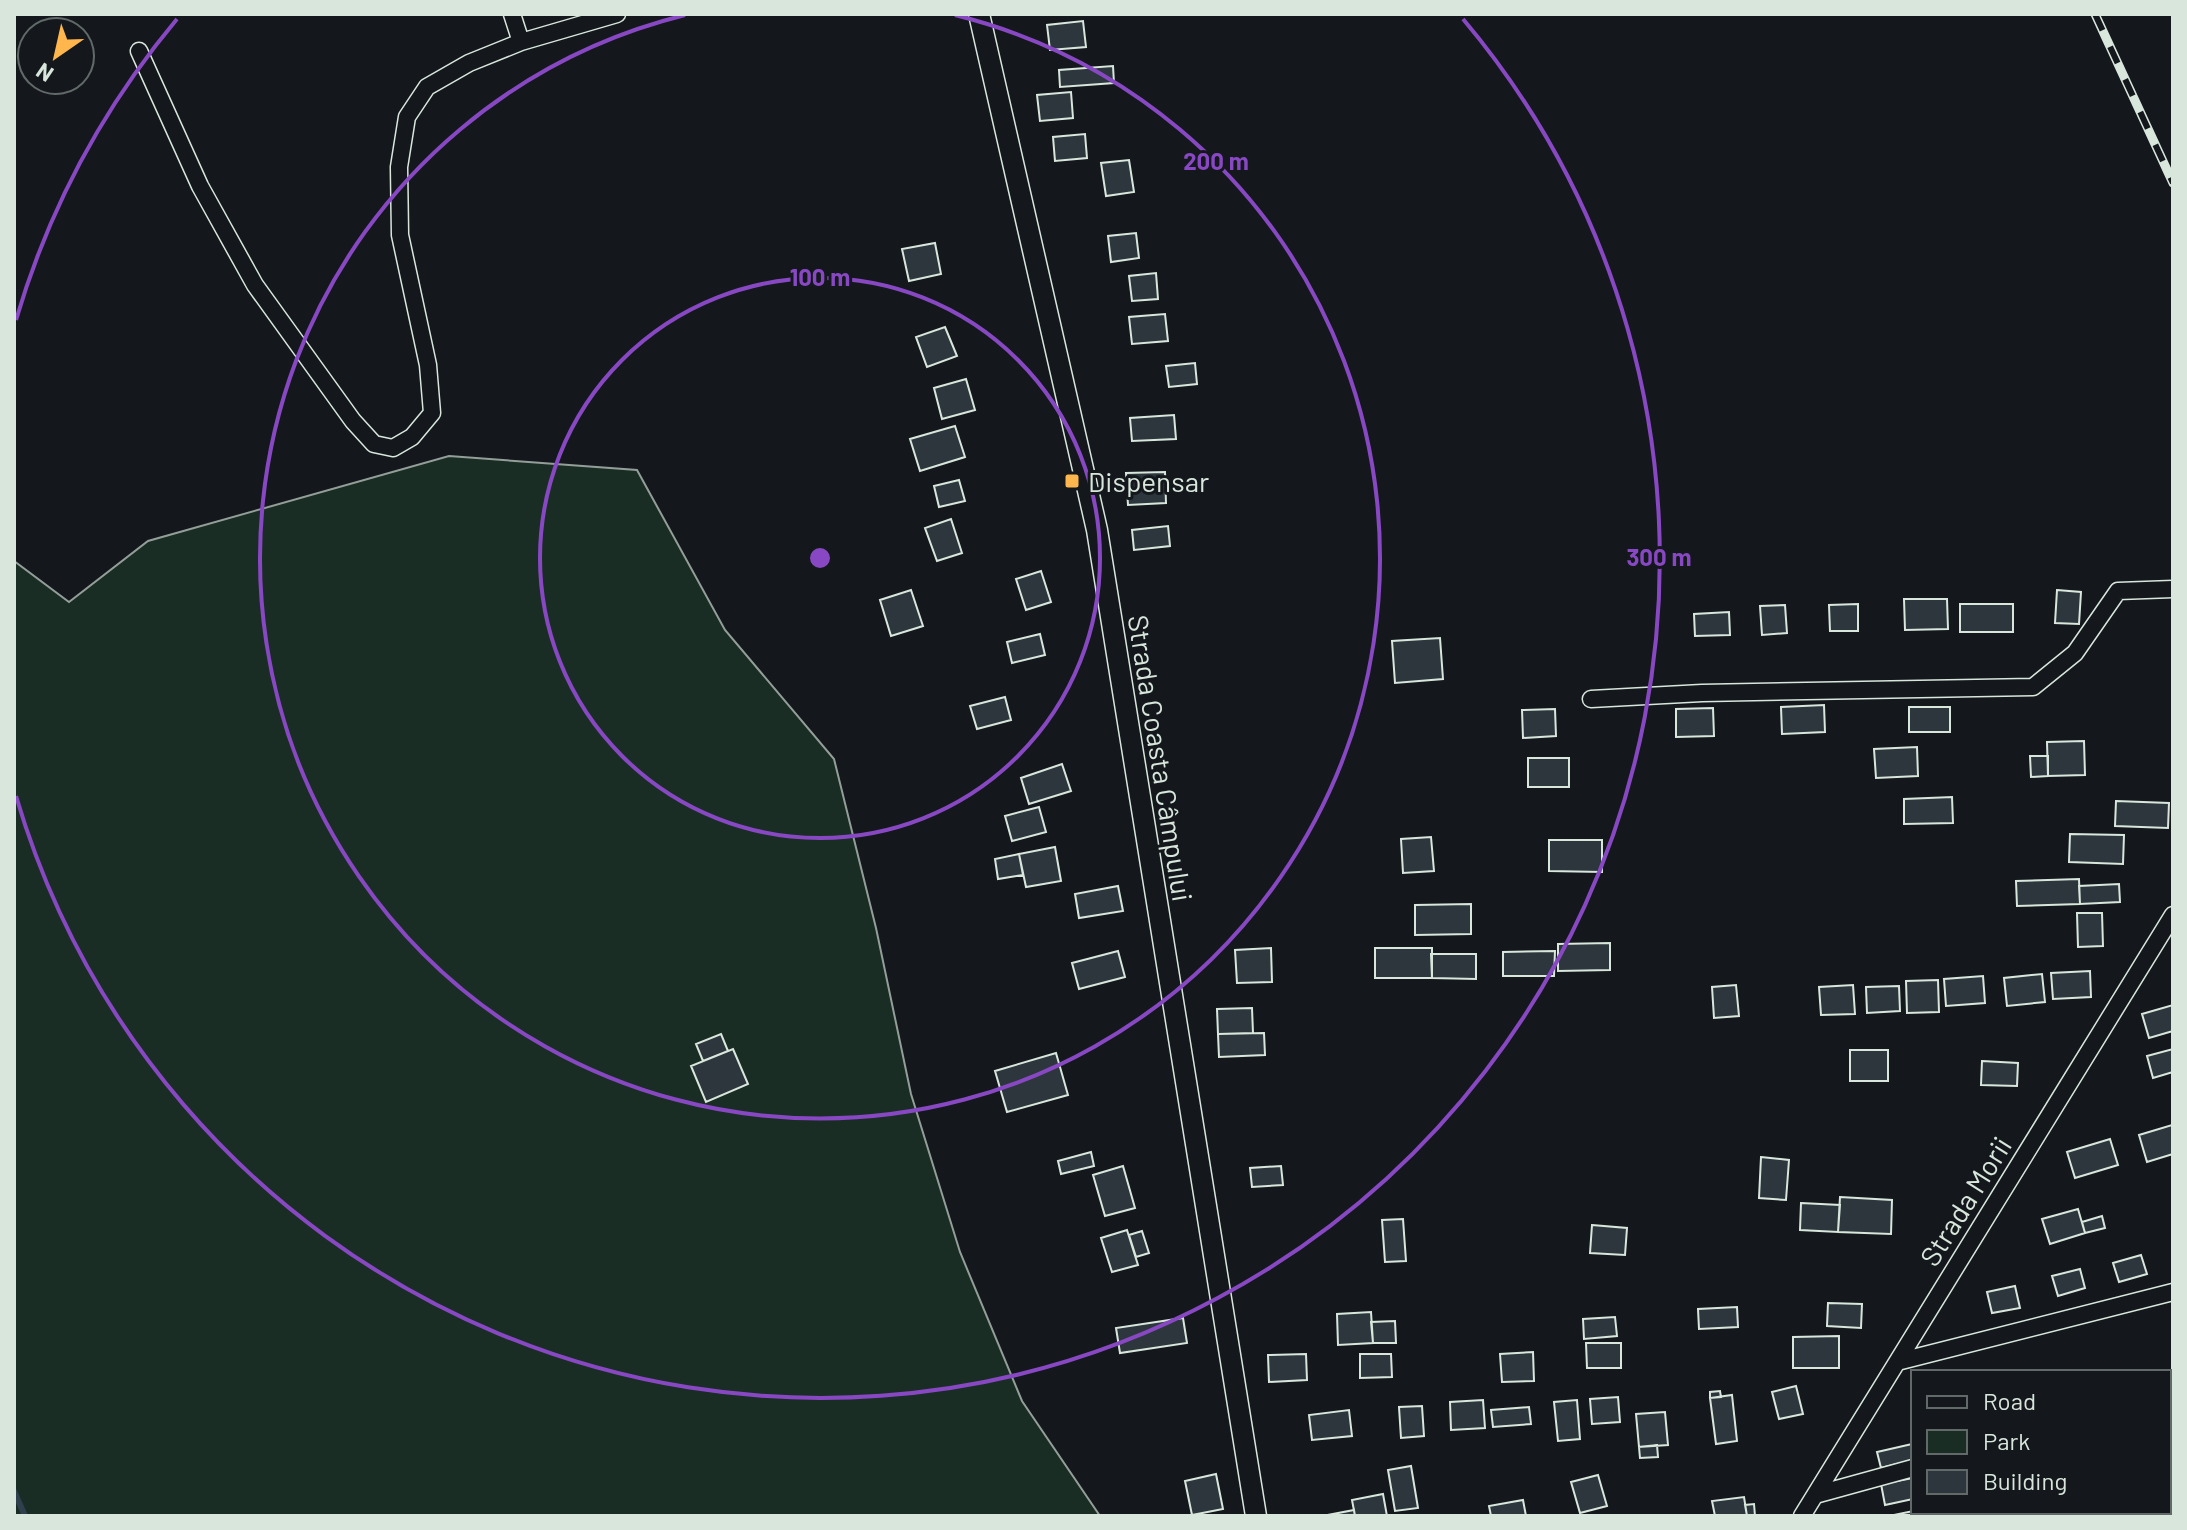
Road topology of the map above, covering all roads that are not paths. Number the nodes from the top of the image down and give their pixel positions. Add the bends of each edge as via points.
1 (512, 14) edge
2 (617, 14) edge
3 (979, 14) edge
4 (521, 42) junction
5 (139, 51) dead end
6 (2173, 589) edge
7 (1591, 699) dead end
8 (2173, 915) edge
9 (2173, 1292) edge
10 (1897, 1362) junction
11 (1911, 1469) edge
12 (1815, 1495) junction
13 (1256, 1516) edge
14 (1802, 1516) edge

1 - 4 street
2 - 4 street
3 - 13 street, Strada Coasta Câmpului via 1097,530
4 - 5 street via 427,87 407,117 399,167 400,235 428,365 432,413 412,437 393,448 374,444 353,421 255,285 200,186
6 - 7 street via 2118,591 2075,653 2033,687
8 - 10 street, Strada Morii
9 - 10 street
10 - 12 street, Strada Morii
11 - 12 street
12 - 14 street, Strada Morii

